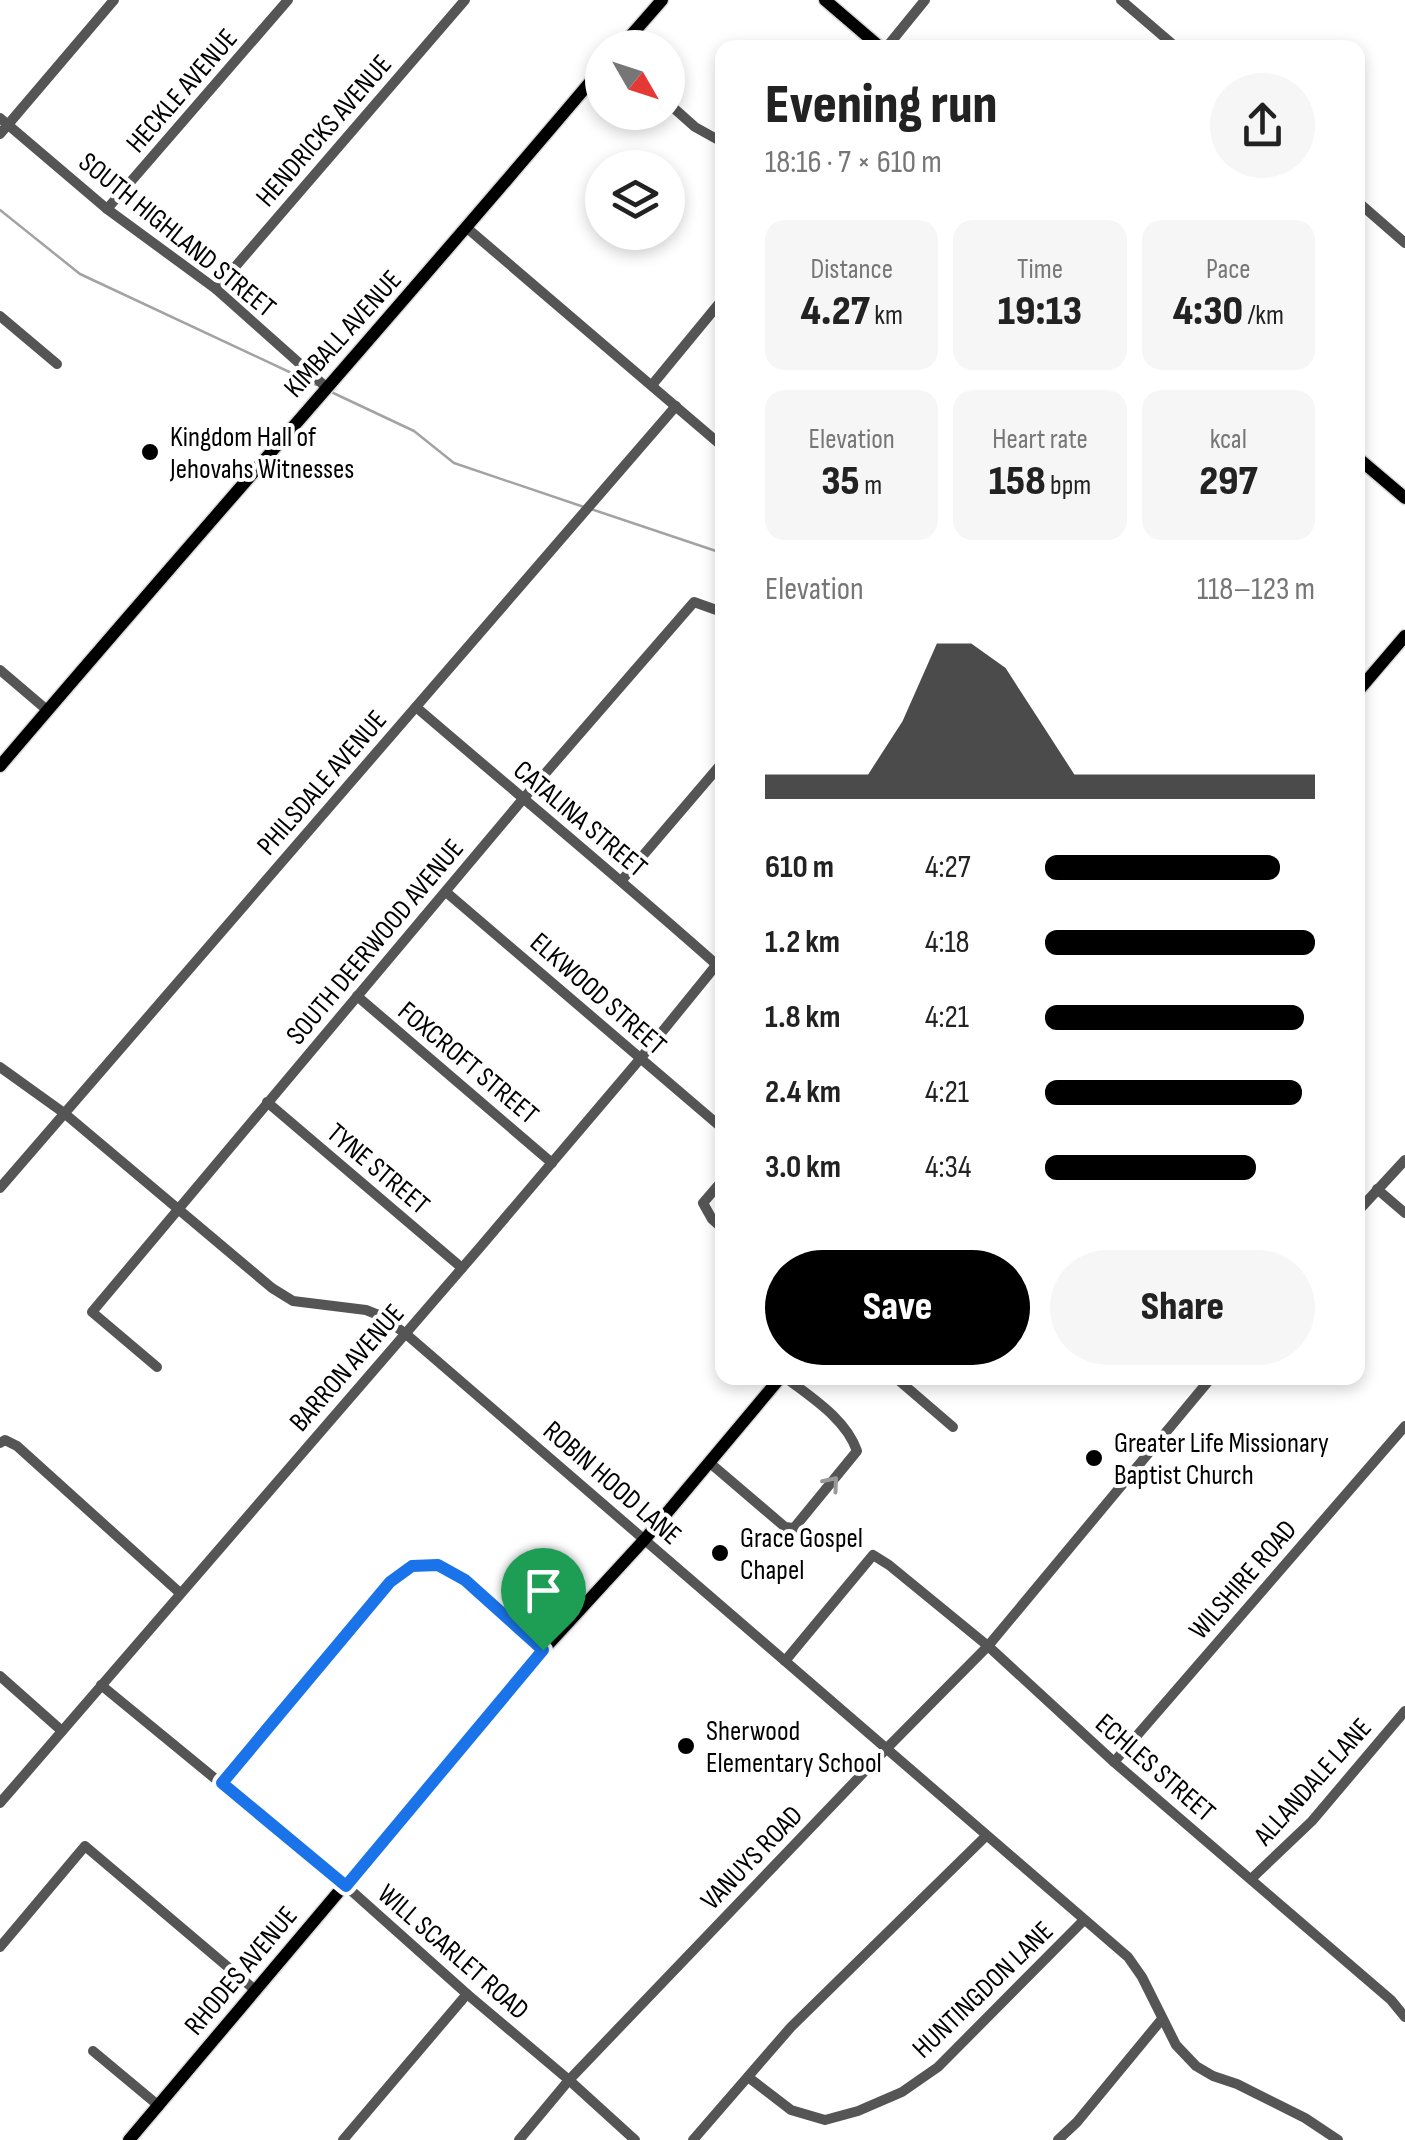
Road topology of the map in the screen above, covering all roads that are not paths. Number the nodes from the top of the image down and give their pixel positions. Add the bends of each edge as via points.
1 (114, 0) edge
2 (288, 0) edge
3 (465, 0) edge
4 (662, 0) edge
5 (825, 0) edge
6 (925, 0) edge
7 (1121, 0) edge
8 (636, 30) edge
9 (874, 40) edge
10 (891, 40) edge
11 (1168, 40) edge
12 (585, 88) edge
13 (685, 118) edge
14 (3, 125) edge
15 (715, 138) edge
16 (1365, 208) edge
17 (108, 210) junction
18 (468, 228) junction
19 (1405, 243) edge
20 (216, 289) junction
21 (715, 309) edge
22 (0, 317) edge
23 (56, 364) dead end
24 (652, 386) junction
25 (326, 387) junction
26 (676, 406) junction
27 (715, 440) edge
28 (1365, 464) edge
29 (1405, 498) edge
30 (715, 610) edge
31 (1405, 636) edge
32 (0, 670) edge
33 (1365, 683) edge
34 (416, 707) junction
35 (47, 710) junction
36 (0, 766) edge
37 (715, 772) edge
38 (523, 799) junction
39 (622, 880) junction
40 (446, 892) junction
41 (715, 957) edge
42 (715, 967) edge
43 (357, 996) junction
44 (640, 1059) junction
45 (0, 1067) edge
46 (267, 1102) junction
47 (64, 1113) junction
48 (715, 1122) edge
49 (1405, 1160) edge
50 (552, 1163) junction
51 (0, 1188) edge
52 (1376, 1189) junction
53 (715, 1190) edge
54 (1365, 1202) edge
55 (179, 1208) junction
56 (1405, 1213) edge
57 (715, 1222) edge
58 (462, 1268) junction
59 (406, 1334) junction
60 (157, 1367) dead end
61 (777, 1385) edge
62 (792, 1385) edge
63 (904, 1385) edge
64 (1205, 1385) edge
65 (1405, 1426) edge
66 (953, 1427) dead end
67 (3, 1441) edge
68 (710, 1464) junction
69 (645, 1538) junction
70 (180, 1593) junction
71 (988, 1646) junction
72 (543, 1650) junction
73 (785, 1660) junction
74 (0, 1676) edge
75 (101, 1684) junction
76 (1405, 1712) edge
77 (62, 1731) junction
78 (887, 1748) junction
79 (1114, 1762) junction
80 (222, 1783) junction
81 (0, 1802) edge
82 (986, 1836) junction
83 (1251, 1880) junction
84 (346, 1886) junction
85 (1084, 1920) junction
86 (0, 1947) edge
87 (255, 1990) junction
88 (467, 1994) junction
89 (1405, 2017) edge
90 (1162, 2018) junction
91 (93, 2052) dead end
92 (748, 2077) junction
93 (569, 2080) junction
94 (158, 2106) junction
95 (129, 2140) edge
96 (343, 2140) edge
97 (519, 2140) edge
98 (634, 2140) edge
99 (694, 2140) edge
100 (1058, 2140) edge
101 (1338, 2140) edge

1 - 14 street
2 - 17 street, HECKLE AVENUE
3 - 20 street, HENDRICKS AVENUE
4 - 8 main road
5 - 9 main road
6 - 10 street
7 - 11 street
12 - 18 main road, KIMBALL AVENUE
13 - 15 street
14 - 17 street, SOUTH HIGHLAND STREET
16 - 19 street
17 - 20 street, SOUTH HIGHLAND STREET
18 - 24 street
18 - 25 main road, KIMBALL AVENUE
20 - 25 street, SOUTH HIGHLAND STREET
21 - 24 street
22 - 23 street
24 - 26 street
25 - 35 main road, KIMBALL AVENUE
26 - 27 street
26 - 34 street, PHILSDALE AVENUE
28 - 29 main road
30 - 38 street, SOUTH DEERWOOD AVENUE via 694,602
31 - 33 main road
32 - 35 street
34 - 38 street, CATALINA STREET
34 - 47 street, PHILSDALE AVENUE
35 - 36 main road, KIMBALL AVENUE
37 - 39 street
38 - 39 street, CATALINA STREET
38 - 40 street, SOUTH DEERWOOD AVENUE
39 - 41 street, CATALINA STREET
40 - 43 street, SOUTH DEERWOOD AVENUE
40 - 44 street, ELKWOOD STREET
42 - 44 street, BARRON AVENUE
43 - 46 street, SOUTH DEERWOOD AVENUE
43 - 50 street, FOXCROFT STREET
44 - 48 street, ELKWOOD STREET
44 - 50 street, BARRON AVENUE
45 - 47 street, ROBIN HOOD LANE
46 - 55 street, SOUTH DEERWOOD AVENUE
46 - 58 street, TYNE STREET
47 - 51 street, PHILSDALE AVENUE
47 - 55 street, ROBIN HOOD LANE
49 - 52 street
50 - 58 street, BARRON AVENUE
52 - 54 street
52 - 56 street
53 - 57 street via 703,1203
55 - 59 street, ROBIN HOOD LANE via 293,1301 366,1310
55 - 60 street, SOUTH DEERWOOD AVENUE via 92,1312
58 - 59 street, BARRON AVENUE
59 - 69 street, ROBIN HOOD LANE
59 - 70 street, BARRON AVENUE
61 - 68 main road, RHODES AVENUE
68 -> 62 street via 784,1527 794,1528 858,1451 833,1416
63 - 66 street
64 - 71 street, VANUYS ROAD
65 - 79 street, WILSHIRE ROAD
67 - 70 street via 17,1446
68 - 69 main road, RHODES AVENUE
69 - 72 main road, RHODES AVENUE
69 - 73 street, ROBIN HOOD LANE
70 - 75 street, BARRON AVENUE
71 - 73 street, ECHLES STREET via 873,1555
71 - 78 street, VANUYS ROAD
71 - 79 street, ECHLES STREET
72 - 80 street via 465,1580 438,1565 412,1566 390,1582
72 - 84 main road, RHODES AVENUE
73 - 78 street, ROBIN HOOD LANE
74 - 77 street
75 - 77 street, BARRON AVENUE
75 - 80 street, WILL SCARLET ROAD
76 - 83 street, ALLANDALE LANE via 1312,1821
77 - 81 street, BARRON AVENUE
78 - 82 street, ROBIN HOOD LANE
78 - 93 street, VANUYS ROAD
79 - 83 street, ECHLES STREET
80 - 84 street, WILL SCARLET ROAD
82 - 85 street, ROBIN HOOD LANE
82 - 92 street via 790,2027
83 - 89 street, ECHLES STREET
84 - 87 main road, RHODES AVENUE
84 - 88 street, WILL SCARLET ROAD
85 - 90 street, ROBIN HOOD LANE via 1128,1958
85 - 92 street, HUNTINGDON LANE via 938,2067 902,2092 826,2120 791,2110
86 - 87 street via 86,1846
87 - 94 main road, RHODES AVENUE
88 - 93 street, WILL SCARLET ROAD
88 - 96 street
90 - 100 street
90 - 101 street, ROBIN HOOD LANE via 1196,2066
91 - 94 street
92 - 99 street
93 - 97 street, VANUYS ROAD
93 - 98 street, WILL SCARLET ROAD
94 - 95 main road, RHODES AVENUE

